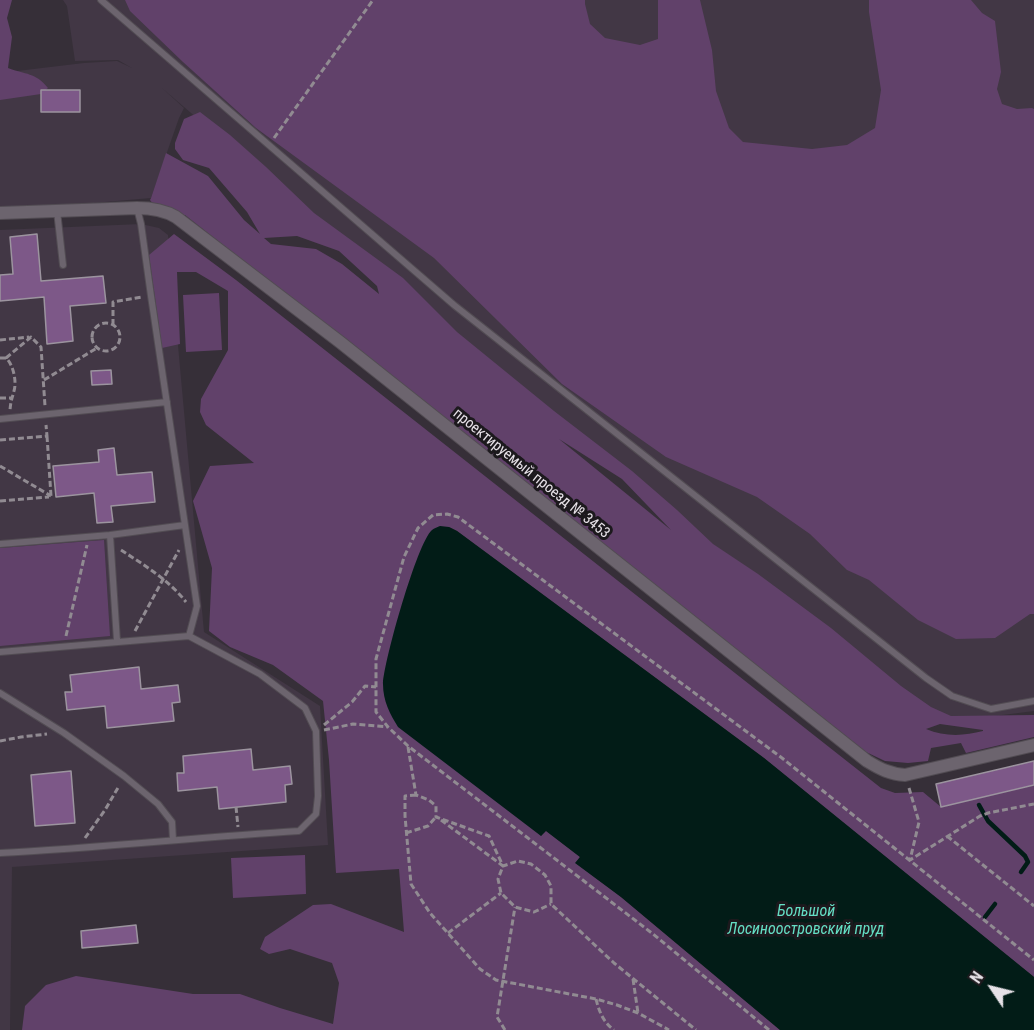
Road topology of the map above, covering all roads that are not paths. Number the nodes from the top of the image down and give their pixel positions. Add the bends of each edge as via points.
1 (101, 0) edge
2 (137, 207) junction
3 (57, 211) junction
4 (0, 213) edge
5 (63, 265) dead end
6 (167, 402) junction
7 (0, 419) edge
8 (185, 525) junction
9 (110, 538) junction
10 (0, 544) edge
11 (189, 636) junction
12 (117, 641) junction
13 (0, 652) edge
14 (0, 693) edge
15 (1034, 701) edge
16 (1034, 745) edge
17 (173, 840) junction
18 (0, 853) edge

1 - 15 lane via 454,305 926,678 952,696 991,709
2 - 3 street, проектируемый проезд № 3453
2 - 6 lane
2 - 16 street, проектируемый проезд № 3453 via 176,217 340,342 867,761 892,774 905,775
3 - 4 street, проектируемый проезд № 3453
3 - 5 lane
6 - 7 lane
6 - 8 lane
8 - 9 lane
8 - 11 lane via 197,606
9 - 10 lane
9 - 12 lane
11 - 12 lane
11 - 17 lane via 260,674 305,708 316,731 318,796 316,814 298,831
12 - 13 lane
14 - 17 lane via 64,733 158,804 172,822
17 - 18 lane

